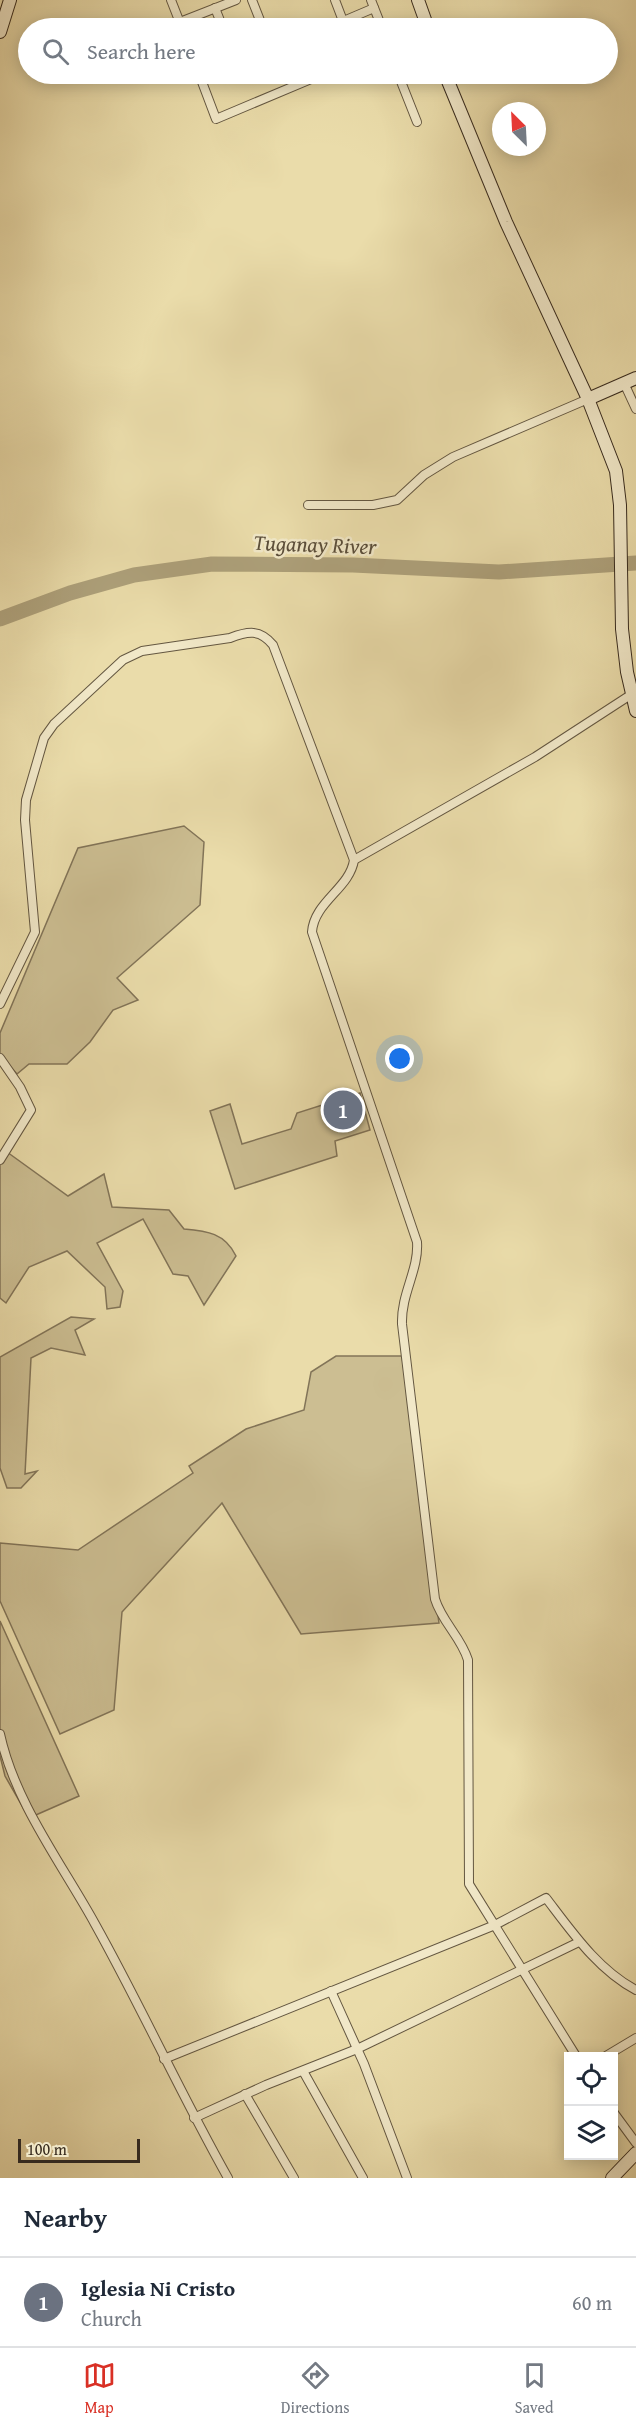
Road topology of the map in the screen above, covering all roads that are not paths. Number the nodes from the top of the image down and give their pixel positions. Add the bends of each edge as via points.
1 (10, 0) edge
2 (171, 0) edge
3 (236, 0) edge
4 (252, 0) edge
5 (335, 0) edge
6 (418, 0) edge
7 (373, 4) edge
8 (215, 8) junction
9 (178, 18) edge
10 (196, 18) edge
11 (219, 18) edge
12 (259, 18) edge
13 (342, 18) edge
14 (348, 18) edge
15 (424, 18) edge
16 (0, 32) edge
17 (204, 84) edge
18 (299, 84) edge
19 (402, 84) edge
20 (449, 84) edge
21 (417, 122) dead end
22 (636, 378) edge
23 (624, 383) junction
24 (588, 399) junction
25 (636, 409) edge
26 (309, 505) dead end
27 (632, 694) junction
28 (636, 711) edge
29 (354, 860) junction
30 (0, 1004) edge
31 (0, 1058) edge
32 (0, 1160) edge
33 (0, 1734) edge
34 (495, 1925) junction
35 (579, 1942) junction
36 (523, 1970) junction
37 (636, 1990) edge
38 (331, 1991) junction
39 (636, 2038) edge
40 (357, 2049) junction
41 (574, 2052) edge
42 (613, 2052) edge
43 (164, 2059) junction
44 (303, 2071) junction
45 (245, 2094) junction
46 (194, 2118) junction
47 (618, 2118) edge
48 (636, 2143) edge
49 (636, 2153) edge
50 (228, 2178) edge
51 (294, 2178) edge
52 (363, 2178) edge
53 (407, 2178) edge
54 (612, 2178) edge

1 - 16 street
2 - 9 street
3 - 8 street
4 - 12 street
5 - 13 street
6 - 15 street
7 - 14 street
8 - 10 street
8 - 11 street
17 - 18 street via 216,119
19 - 21 street
20 - 24 street via 506,222
22 - 23 street
23 - 24 street
23 - 25 street
24 - 26 street via 444,461 397,500 373,505
24 - 27 street via 616,471 622,629
27 - 28 street
27 - 29 street via 535,757
29 - 30 street via 273,645 267,638 246,632 133,655 112,668 44,738 26,800 25,820 35,932
29 - 34 street via 351,872 312,922 312,932 417,1242 416,1261 404,1293 402,1324 435,1599 468,1660 469,1884
31 - 32 street via 31,1110
33 - 43 street via 15,1784 97,1927
34 - 35 street via 546,1898
34 - 36 street
34 - 38 street
35 - 36 street
35 - 37 street via 621,1982
36 - 40 street
36 - 41 street
38 - 40 street
38 - 43 street
39 - 42 street
40 - 44 street
40 - 53 street
43 - 46 street
44 - 45 street
44 - 52 street
45 - 46 street
45 - 51 street
46 - 50 street
47 - 48 street
49 - 54 street

